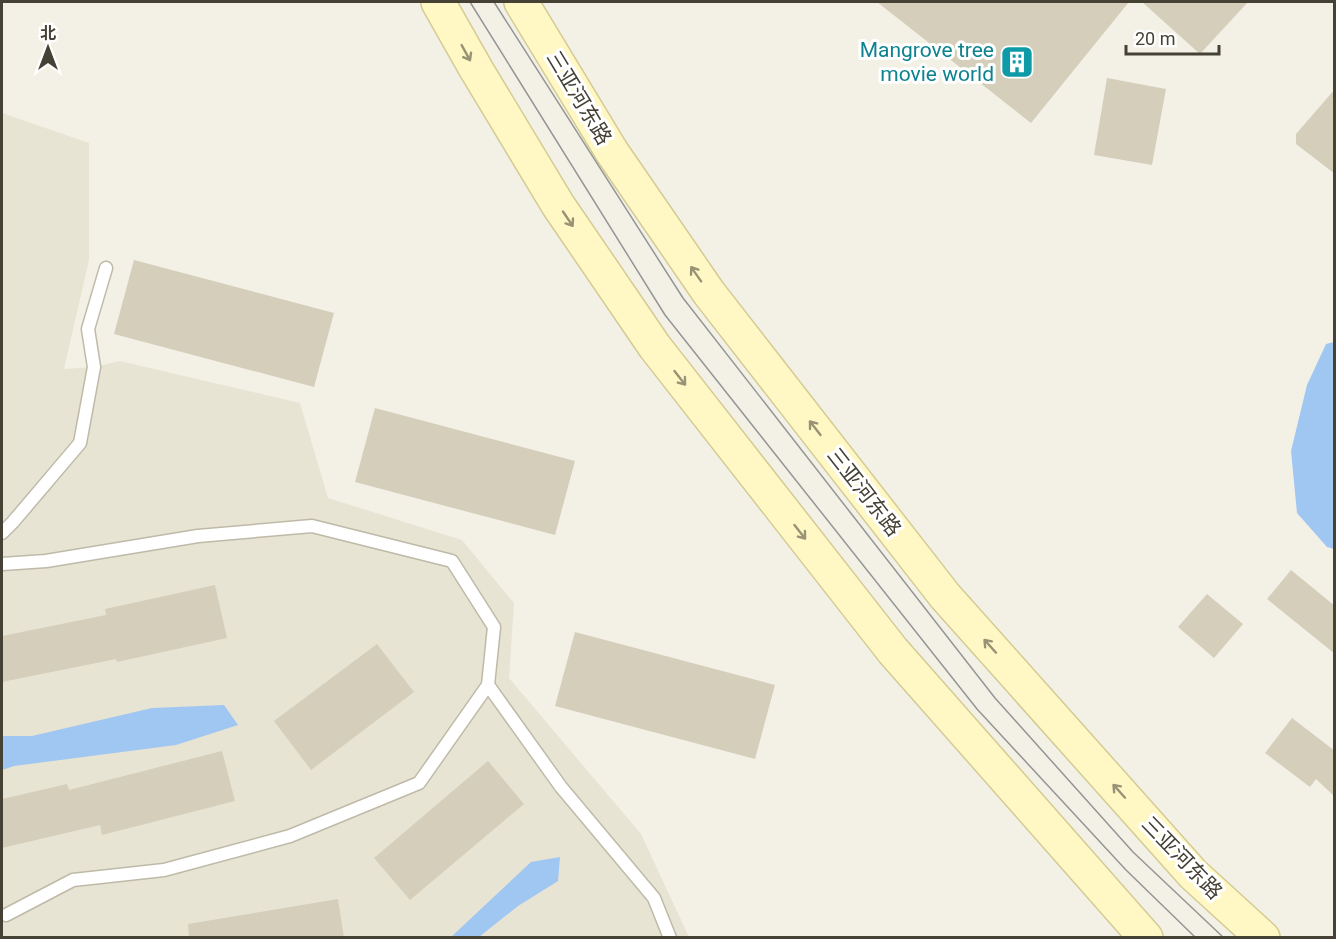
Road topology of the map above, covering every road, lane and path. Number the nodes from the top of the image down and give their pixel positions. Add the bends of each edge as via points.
1 (438, 2) edge
2 (521, 2) edge
3 (106, 268) dead end
4 (2, 532) edge
5 (2, 564) edge
6 (488, 685) junction
7 (6, 915) dead end
8 (670, 938) edge
9 (1146, 938) edge
10 (1263, 938) edge

1 -> 9 main road via 558,205 655,347 893,651
10 -> 2 main road, 三亚河东路 via 1193,874 945,596 709,292 612,152
3 - 4 lane via 88,329 94,367 80,443
5 - 6 lane via 46,561 198,536 312,526 452,561 494,627
6 - 7 lane via 419,783 290,837 165,870 73,880
6 - 8 lane via 561,787 654,898

